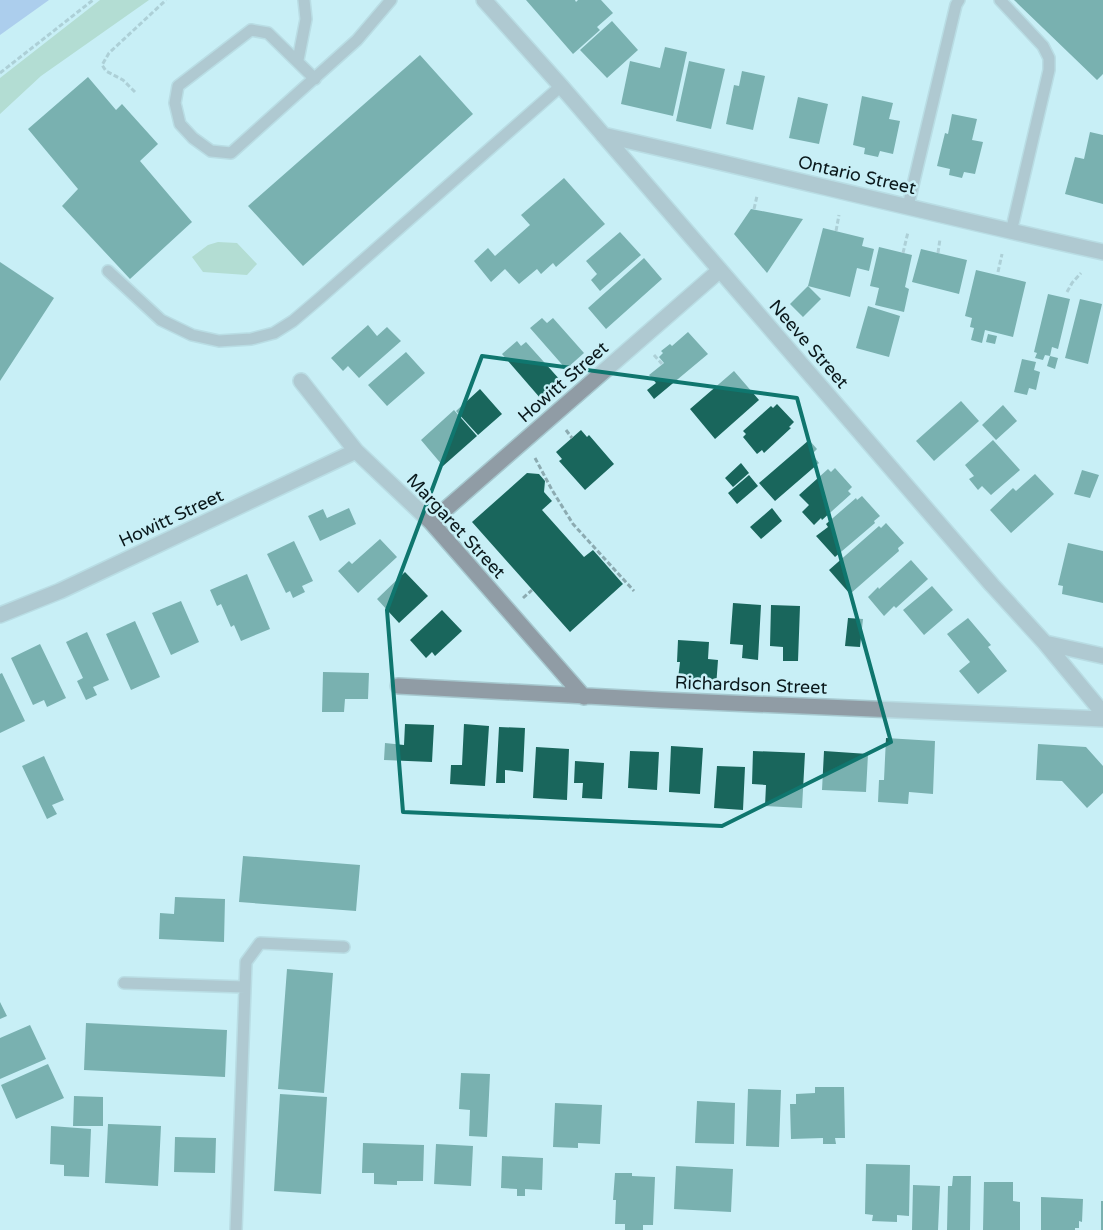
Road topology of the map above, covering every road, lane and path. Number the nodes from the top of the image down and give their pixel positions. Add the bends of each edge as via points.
1 (93, 0) edge
2 (166, 0) edge
3 (304, 0) edge
4 (391, 0) edge
5 (484, 0) edge
6 (959, 0) edge
7 (1000, 0) edge
8 (298, 60) junction
9 (0, 73) edge
10 (315, 79) junction
11 (561, 86) junction
12 (135, 92) dead end
13 (603, 135) junction
14 (757, 196) dead end
15 (908, 206) junction
16 (754, 210) dead end
17 (840, 215) dead end
18 (836, 231) dead end
19 (908, 232) dead end
20 (1011, 232) junction
21 (940, 239) dead end
22 (938, 252) dead end
23 (1103, 252) edge
24 (904, 253) dead end
25 (1002, 254) dead end
26 (720, 270) junction
27 (108, 271) dead end
28 (998, 272) dead end
29 (1081, 273) dead end
30 (1067, 292) dead end
31 (301, 381) dead end
32 (525, 440) junction
33 (356, 451) junction
34 (430, 522) junction
35 (634, 591) dead end
36 (0, 615) edge
37 (1045, 643) junction
38 (1103, 656) edge
39 (398, 686) dead end
40 (584, 697) junction
41 (1103, 713) edge
42 (1103, 719) edge
43 (344, 947) dead end
44 (124, 983) dead end
45 (245, 987) junction
46 (236, 1230) edge

1 - 9 path
2 - 12 path via 109,54 102,65
3 - 8 lane via 306,19
4 - 10 lane via 357,40
5 - 11 street, Neeve Street
6 - 15 lane
7 - 20 lane via 1043,46 1049,70
8 - 10 lane
8 - 10 lane via 268,33 251,30 178,86 175,103 180,124 211,151 231,153
11 - 13 street, Neeve Street
11 - 27 lane via 320,298 274,333 251,340 219,341 192,335 161,320
13 - 15 street, Ontario Street
13 - 26 street, Neeve Street
14 - 16 path
15 - 20 street, Ontario Street
17 - 18 path
19 - 24 path
20 - 23 street, Ontario Street
21 - 22 path
25 - 28 path
26 - 32 street, Howitt Street
26 - 37 street, Neeve Street
29 - 30 path
31 - 33 street, Margaret Street
32 - 34 street, Howitt Street
32 - 35 path via 573,524
33 - 34 street, Margaret Street
33 - 36 street, Howitt Street
34 - 40 street, Margaret Street
37 - 38 street
37 - 41 street, Neeve Street
39 - 40 street, Richardson Street
40 - 42 street, Richardson Street
43 - 45 lane via 260,943 246,962
44 - 45 lane
45 - 46 lane

